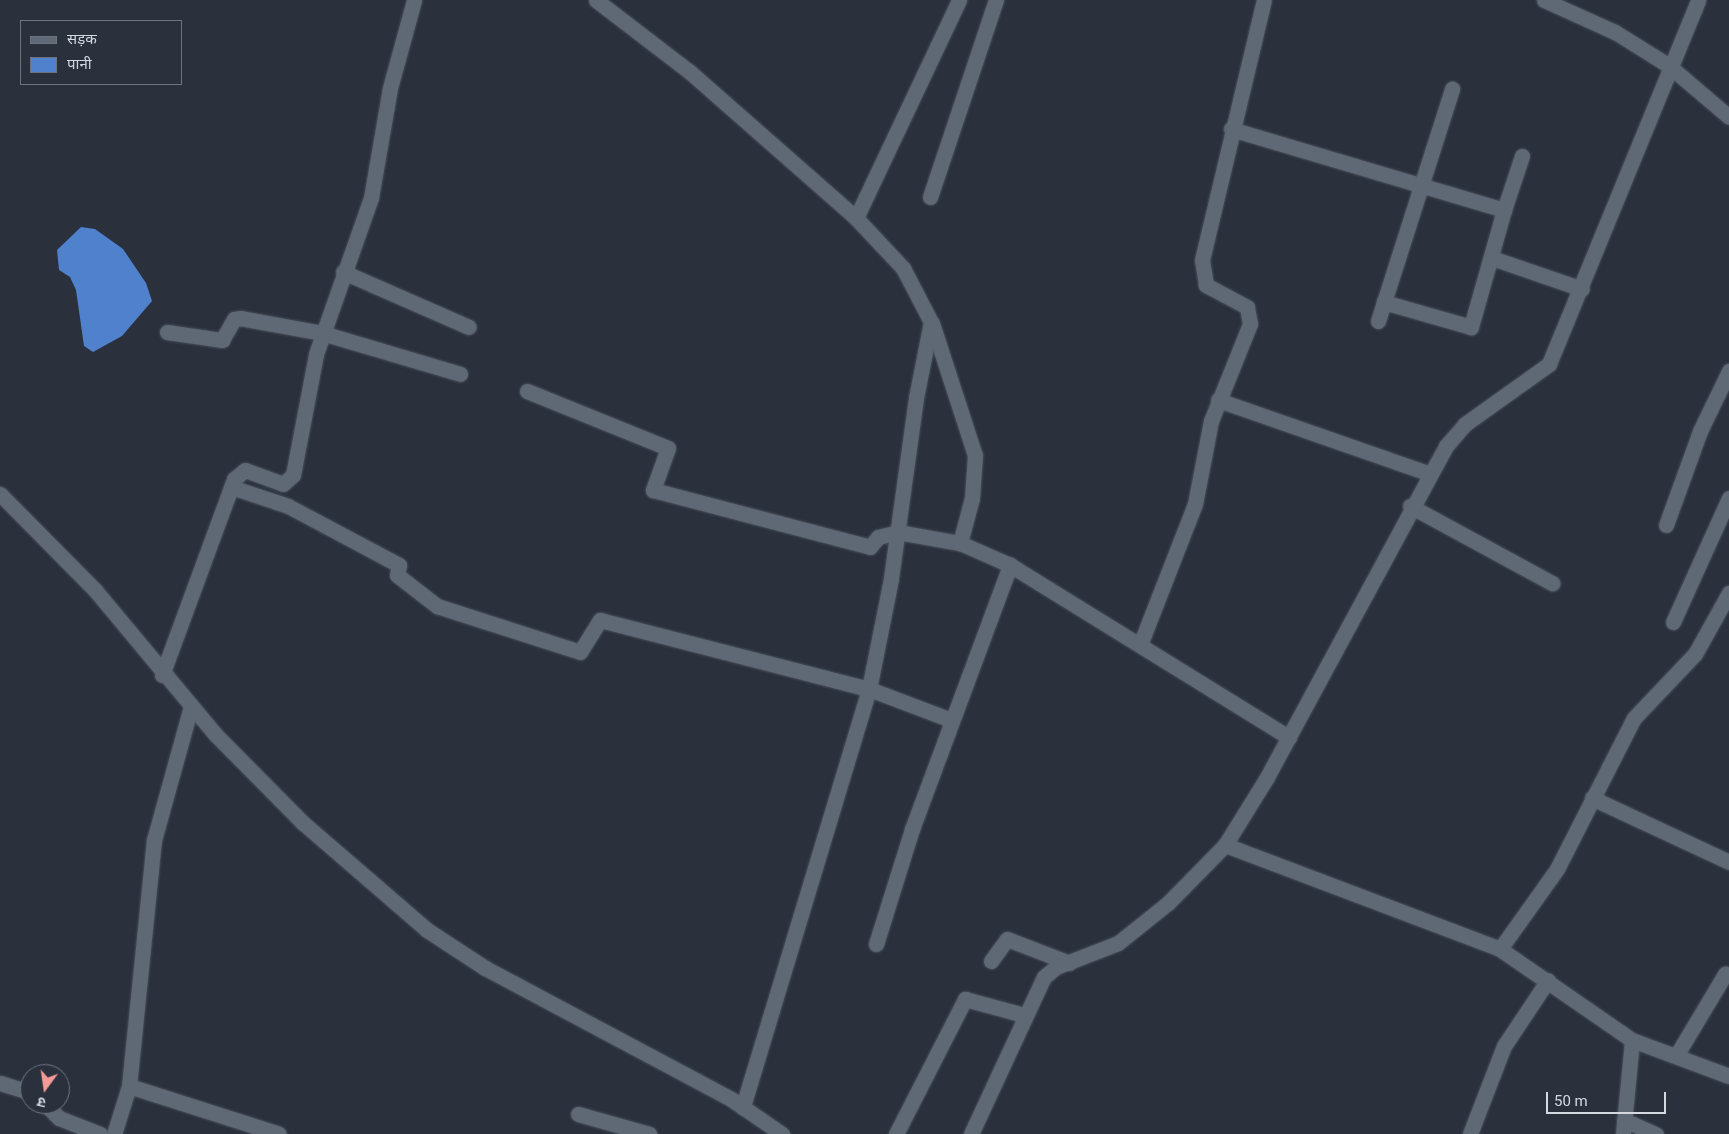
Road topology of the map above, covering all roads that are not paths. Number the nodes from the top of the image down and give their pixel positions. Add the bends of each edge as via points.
1 (414, 0) edge
2 (596, 0) edge
3 (959, 0) edge
4 (996, 0) edge
5 (1264, 0) edge
6 (1544, 0) edge
7 (1698, 0) edge
8 (1668, 65) junction
9 (1452, 89) dead end
10 (1729, 117) edge
11 (1232, 129) junction
12 (1522, 156) dead end
13 (1422, 184) junction
14 (930, 197) dead end
15 (1504, 210) junction
16 (856, 218) junction
17 (1492, 258) junction
18 (343, 272) junction
19 (1582, 289) junction
20 (1384, 302) junction
21 (1378, 321) dead end
22 (931, 322) junction
23 (469, 327) dead end
24 (167, 332) dead end
25 (322, 333) junction
26 (1729, 372) edge
27 (460, 374) dead end
28 (527, 391) dead end
29 (1218, 400) junction
30 (1428, 473) junction
31 (231, 487) junction
32 (0, 494) edge
33 (1729, 498) edge
34 (1410, 506) junction
35 (1666, 525) dead end
36 (898, 532) junction
37 (960, 543) junction
38 (1010, 565) junction
39 (1552, 583) dead end
40 (1729, 593) edge
41 (1673, 622) dead end
42 (1140, 645) junction
43 (162, 675) junction
44 (869, 689) junction
45 (191, 707) junction
46 (952, 720) junction
47 (1288, 737) junction
48 (1592, 798) junction
49 (1225, 845) junction
50 (1729, 862) edge
51 (876, 944) dead end
52 (1500, 949) junction
53 (991, 961) dead end
54 (1070, 963) junction
55 (1724, 974) dead end
56 (1548, 980) junction
57 (1024, 1015) junction
58 (1632, 1040) junction
59 (1676, 1056) junction
60 (1729, 1076) edge
61 (0, 1083) edge
62 (129, 1086) junction
63 (20, 1089) edge
64 (743, 1107) junction
65 (55, 1114) edge
66 (578, 1114) dead end
67 (1624, 1127) edge
68 (100, 1134) edge
69 (114, 1134) edge
70 (279, 1134) edge
71 (649, 1134) edge
72 (782, 1134) edge
73 (896, 1134) edge
74 (971, 1134) edge
75 (1470, 1134) edge
76 (1656, 1134) edge

1 - 18 street via 390,88 371,198
2 - 16 street via 690,72
3 - 16 street
4 - 14 street
5 - 11 street
6 - 8 street via 1615,32
7 - 8 street
8 - 10 street
8 - 19 street
9 - 13 street
11 - 13 street
11 - 29 street via 1204,246 1202,275 1216,294 1247,307 1250,324
12 - 15 street
13 - 15 street
13 - 20 street
15 - 17 street
16 - 22 street via 903,268
17 - 19 street
17 - 20 street via 1471,327
18 - 23 street
18 - 25 street
19 - 30 street via 1549,364 1465,424
20 - 21 street
22 - 36 street via 916,398
22 - 37 street via 975,455 972,498
24 - 25 street via 222,340 237,318
25 - 27 street
25 - 31 street via 293,475 283,484 245,470 238,472
26 - 35 street via 1700,431
28 - 36 street via 668,448 653,490 870,548 878,537
29 - 30 street
29 - 42 street via 1195,504
30 - 34 street
31 - 43 street
31 - 44 street via 288,506 399,565 397,575 437,606 570,649 580,652 600,620
32 - 43 street via 95,590
33 - 41 street
34 - 39 street
34 - 47 street
36 - 37 street
36 - 44 street
37 - 38 street
38 - 42 street
38 - 46 street
40 - 48 street via 1695,654 1634,718
42 - 47 street
43 - 45 street
44 - 46 street
44 - 64 street
45 - 62 street via 154,840
45 - 64 street via 302,822 427,930 485,968
46 - 51 street
47 - 49 street
48 - 50 street
48 - 52 street via 1557,869
49 - 52 street via 1401,908
49 - 54 street via 1188,885 1118,943
52 - 56 street
53 - 54 street via 1007,939
54 - 57 street via 1044,977
55 - 59 street
56 - 58 street
56 - 75 street via 1504,1046
57 - 73 street via 965,999
57 - 74 street
58 - 59 street
58 - 67 street
59 - 60 street
61 - 63 street
62 - 69 street
62 - 70 street
64 - 72 street
65 - 68 street
66 - 71 street
67 - 76 street

